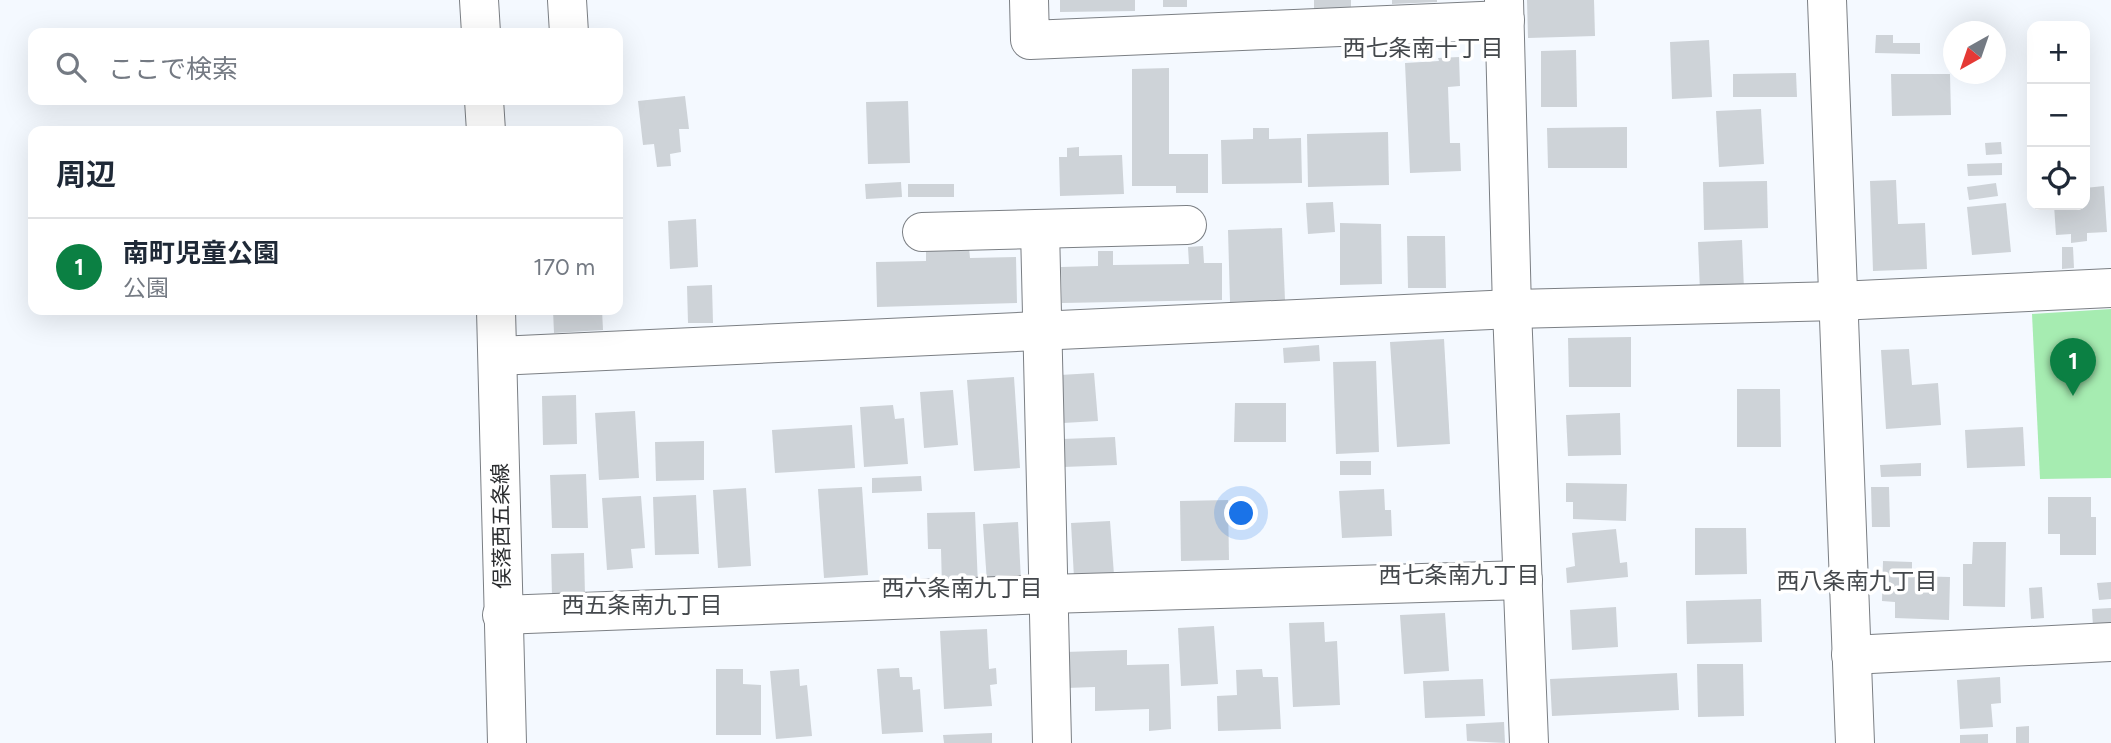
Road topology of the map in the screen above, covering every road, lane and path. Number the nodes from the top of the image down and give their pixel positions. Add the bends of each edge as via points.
1 (479, 0) edge
2 (567, 0) edge
3 (1029, 0) edge
4 (1827, 0) edge
5 (1505, 10) edge
6 (481, 28) edge
7 (569, 28) edge
8 (484, 105) edge
9 (486, 126) edge
10 (1187, 225) dead end
11 (1040, 229) junction
12 (922, 232) dead end
13 (2111, 288) edge
14 (1838, 301) junction
15 (1512, 309) junction
16 (496, 315) edge
17 (1041, 329) junction
18 (498, 356) junction
19 (1523, 580) junction
20 (1048, 594) junction
21 (502, 615) junction
22 (2111, 642) edge
23 (1851, 655) junction
24 (507, 743) edge
25 (1052, 743) edge
26 (1529, 743) edge
27 (1855, 743) edge

1 - 6 street
2 - 7 street
3 - 5 street via 1030,40
4 - 14 street
5 - 15 street
8 - 9 street
10 - 11 street
11 - 12 street
11 - 17 street
13 - 14 street
14 - 15 street
14 - 23 street
15 - 17 street
15 - 19 street
16 - 18 street, 俣落西五条線
17 - 18 street
17 - 20 street
18 - 21 street, 俣落西五条線
19 - 20 street
19 - 26 street
20 - 21 street
20 - 25 street
21 - 24 street, 俣落西五条線
22 - 23 street
23 - 27 street

